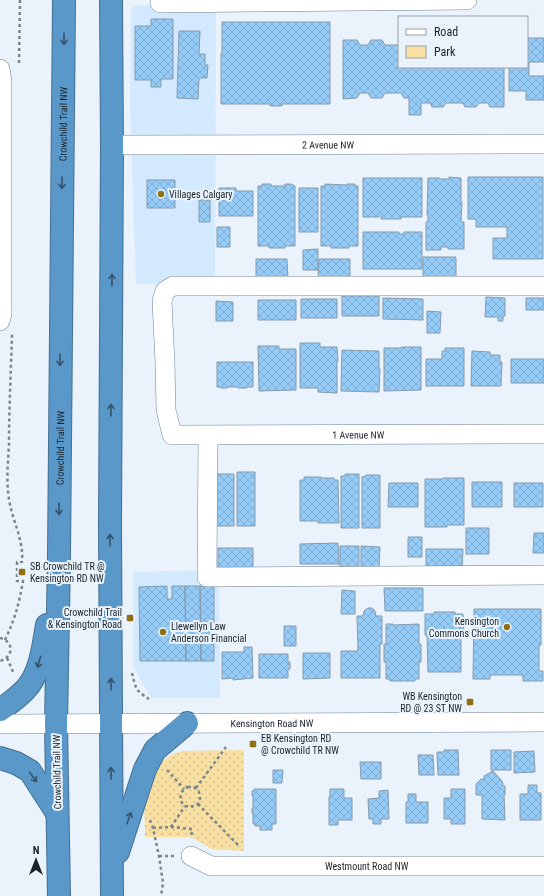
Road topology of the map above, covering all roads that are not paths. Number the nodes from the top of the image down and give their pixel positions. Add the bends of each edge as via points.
1 (64, 0) edge
2 (111, 0) edge
3 (160, 0) edge
4 (467, 0) edge
5 (0, 69) edge
6 (544, 144) edge
7 (112, 145) junction
8 (1, 195) edge
9 (544, 286) edge
10 (0, 320) edge
11 (544, 434) edge
12 (208, 436) junction
13 (59, 555) junction
14 (544, 576) edge
15 (0, 710) edge
16 (544, 722) edge
17 (111, 723) junction
18 (186, 723) junction
19 (0, 724) edge
20 (56, 724) junction
21 (0, 758) edge
22 (57, 813) junction
23 (191, 856) road end
24 (544, 866) edge
25 (112, 868) junction
26 (59, 896) edge
27 (112, 896) edge

1 -> 13 highway, Crowchild Trail NW
2 - 7 highway
3 - 4 street via 160,3
5 - 8 street
6 - 7 street, 2 Avenue NW
17 -> 7 highway
8 - 10 street
9 - 12 street, 1 Avenue NW via 173,286 165,291 162,301 166,410 172,435
11 - 12 street, 1 Avenue NW
12 - 14 street via 207,578
13 -> 15 highway via 41,660 36,674 26,689
13 - 20 highway, Crowchild Trail NW
16 - 18 street, Kensington Road NW
17 - 18 street, Kensington Road NW
17 - 20 street, Kensington Road NW
25 -> 17 highway
25 -> 18 highway via 146,769 156,750
19 - 20 street, Kensington Road NW
20 - 22 highway, Crowchild Trail NW
21 -> 22 highway via 30,771
22 - 26 highway, Crowchild Trail NW
23 - 24 street, Westmount Road NW via 211,866
25 - 27 highway

